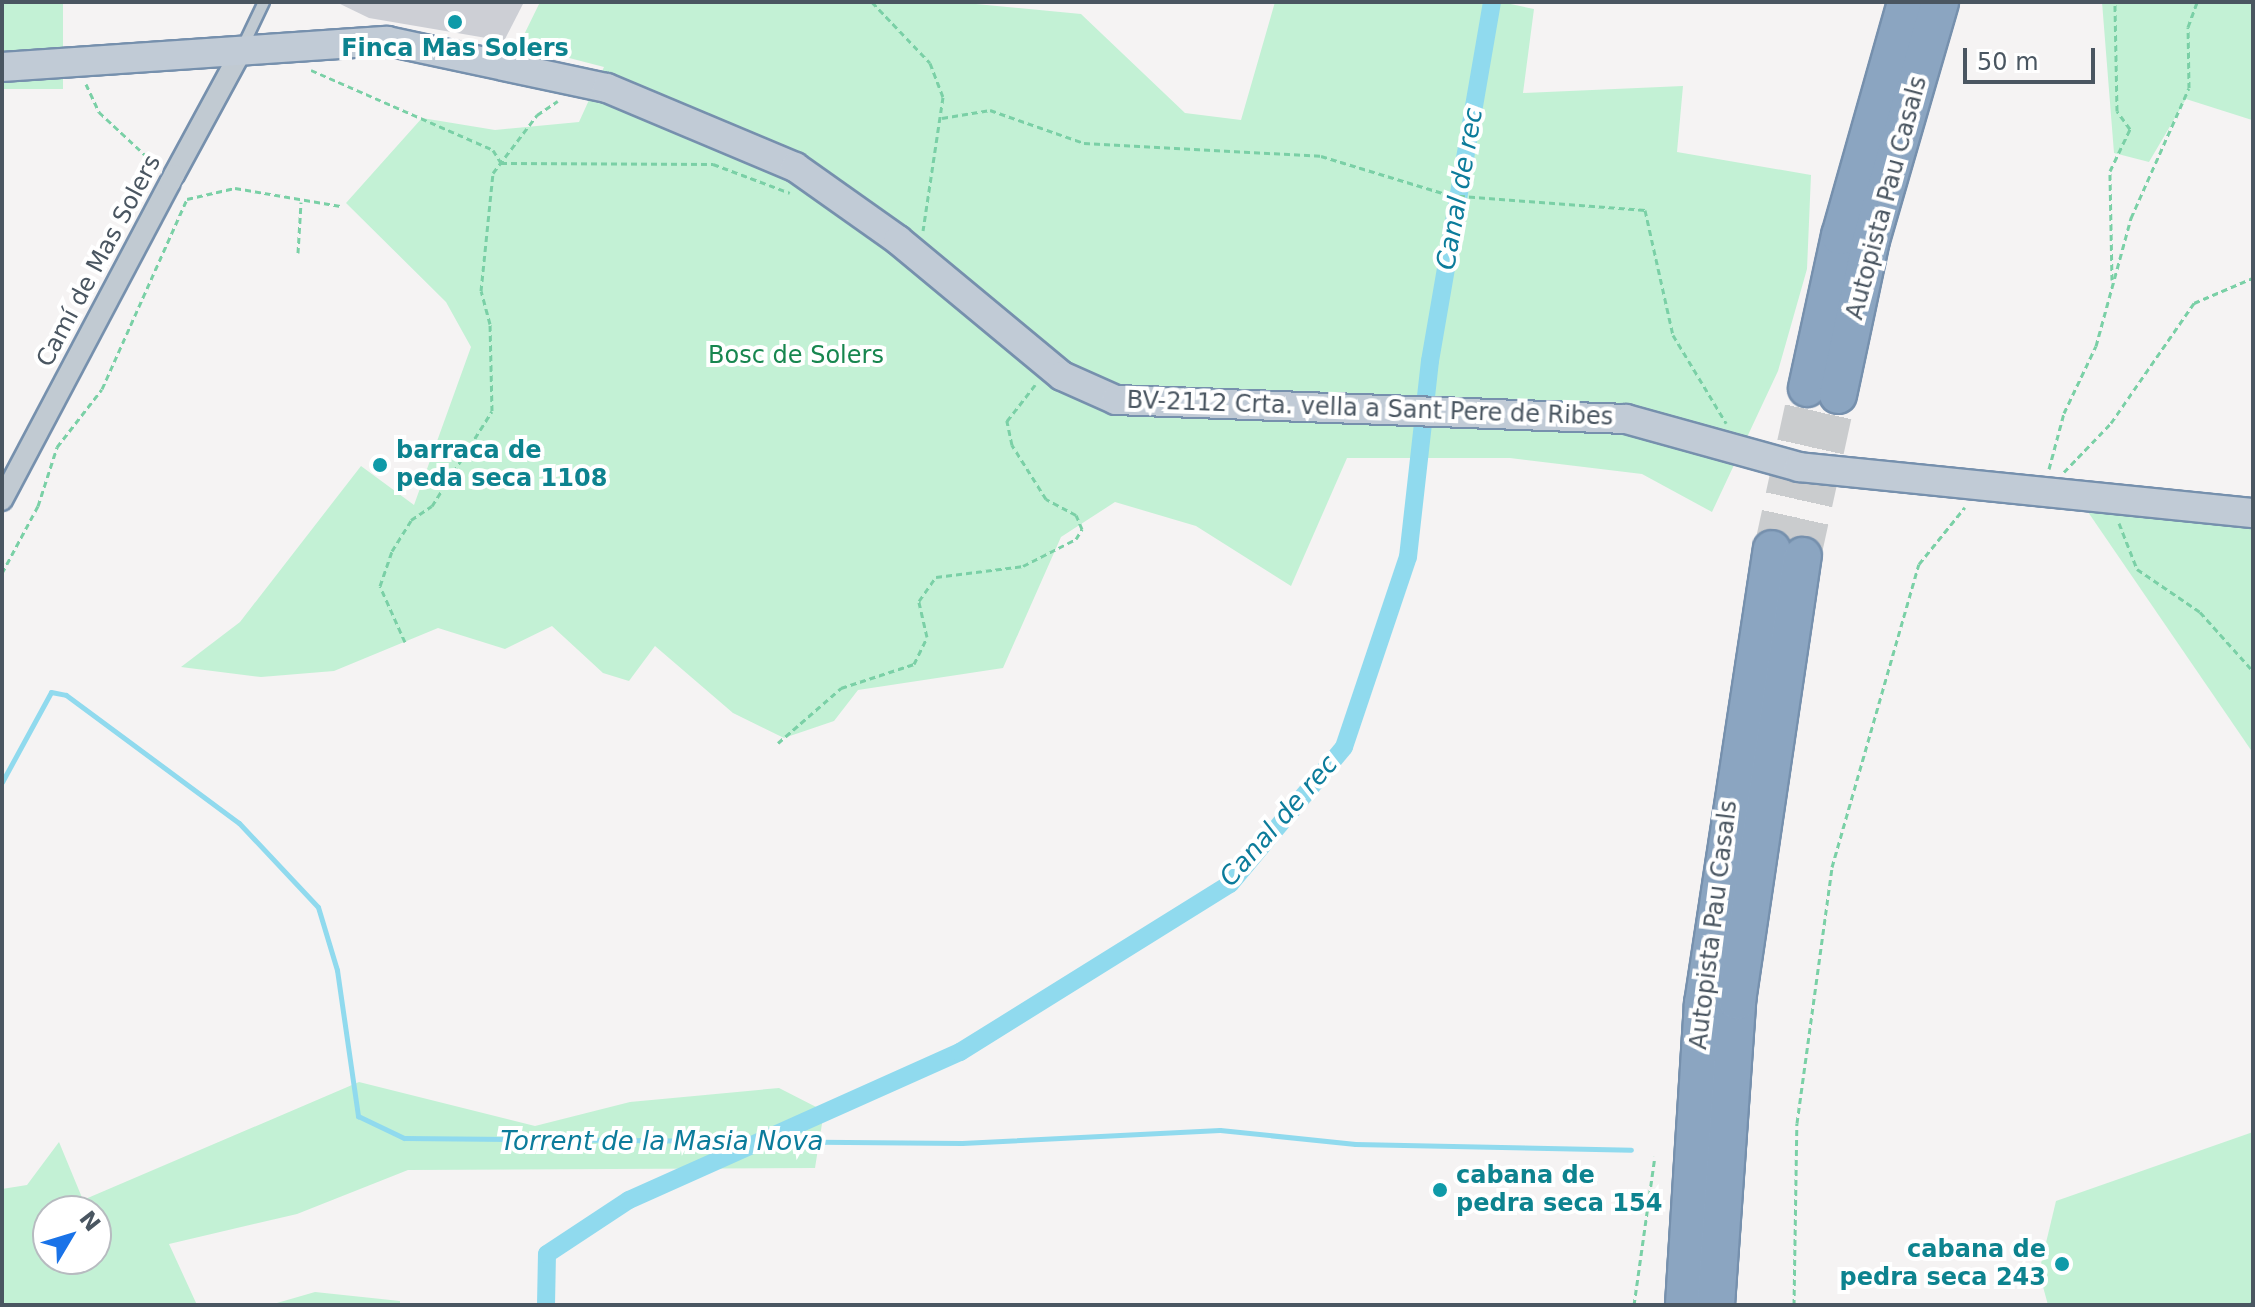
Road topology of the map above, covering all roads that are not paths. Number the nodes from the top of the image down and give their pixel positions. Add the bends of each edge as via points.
1 (264, 2) edge
2 (1906, 2) edge
3 (1940, 2) edge
4 (243, 48) junction
5 (2, 67) edge
6 (2, 500) edge
7 (2253, 513) edge
8 (1684, 1305) edge
9 (1716, 1305) edge

1 - 4 lane
2 - 3 highway, Autopista Pau Casals via 1840,236 1822,392
4 - 5 street, BV-2112 Crta. vella a Sant Pere de Ribes
4 - 6 street, Camí de Mas Solers
4 - 7 street, BV-2112 Crta. vella a Sant Pere de Ribes via 387,41 579,81 751,144 918,256 1052,368 1116,400 1604,417 1694,435 1799,467
8 - 9 highway, Autopista Pau Casals via 1703,1004 1787,552 1737,1001

